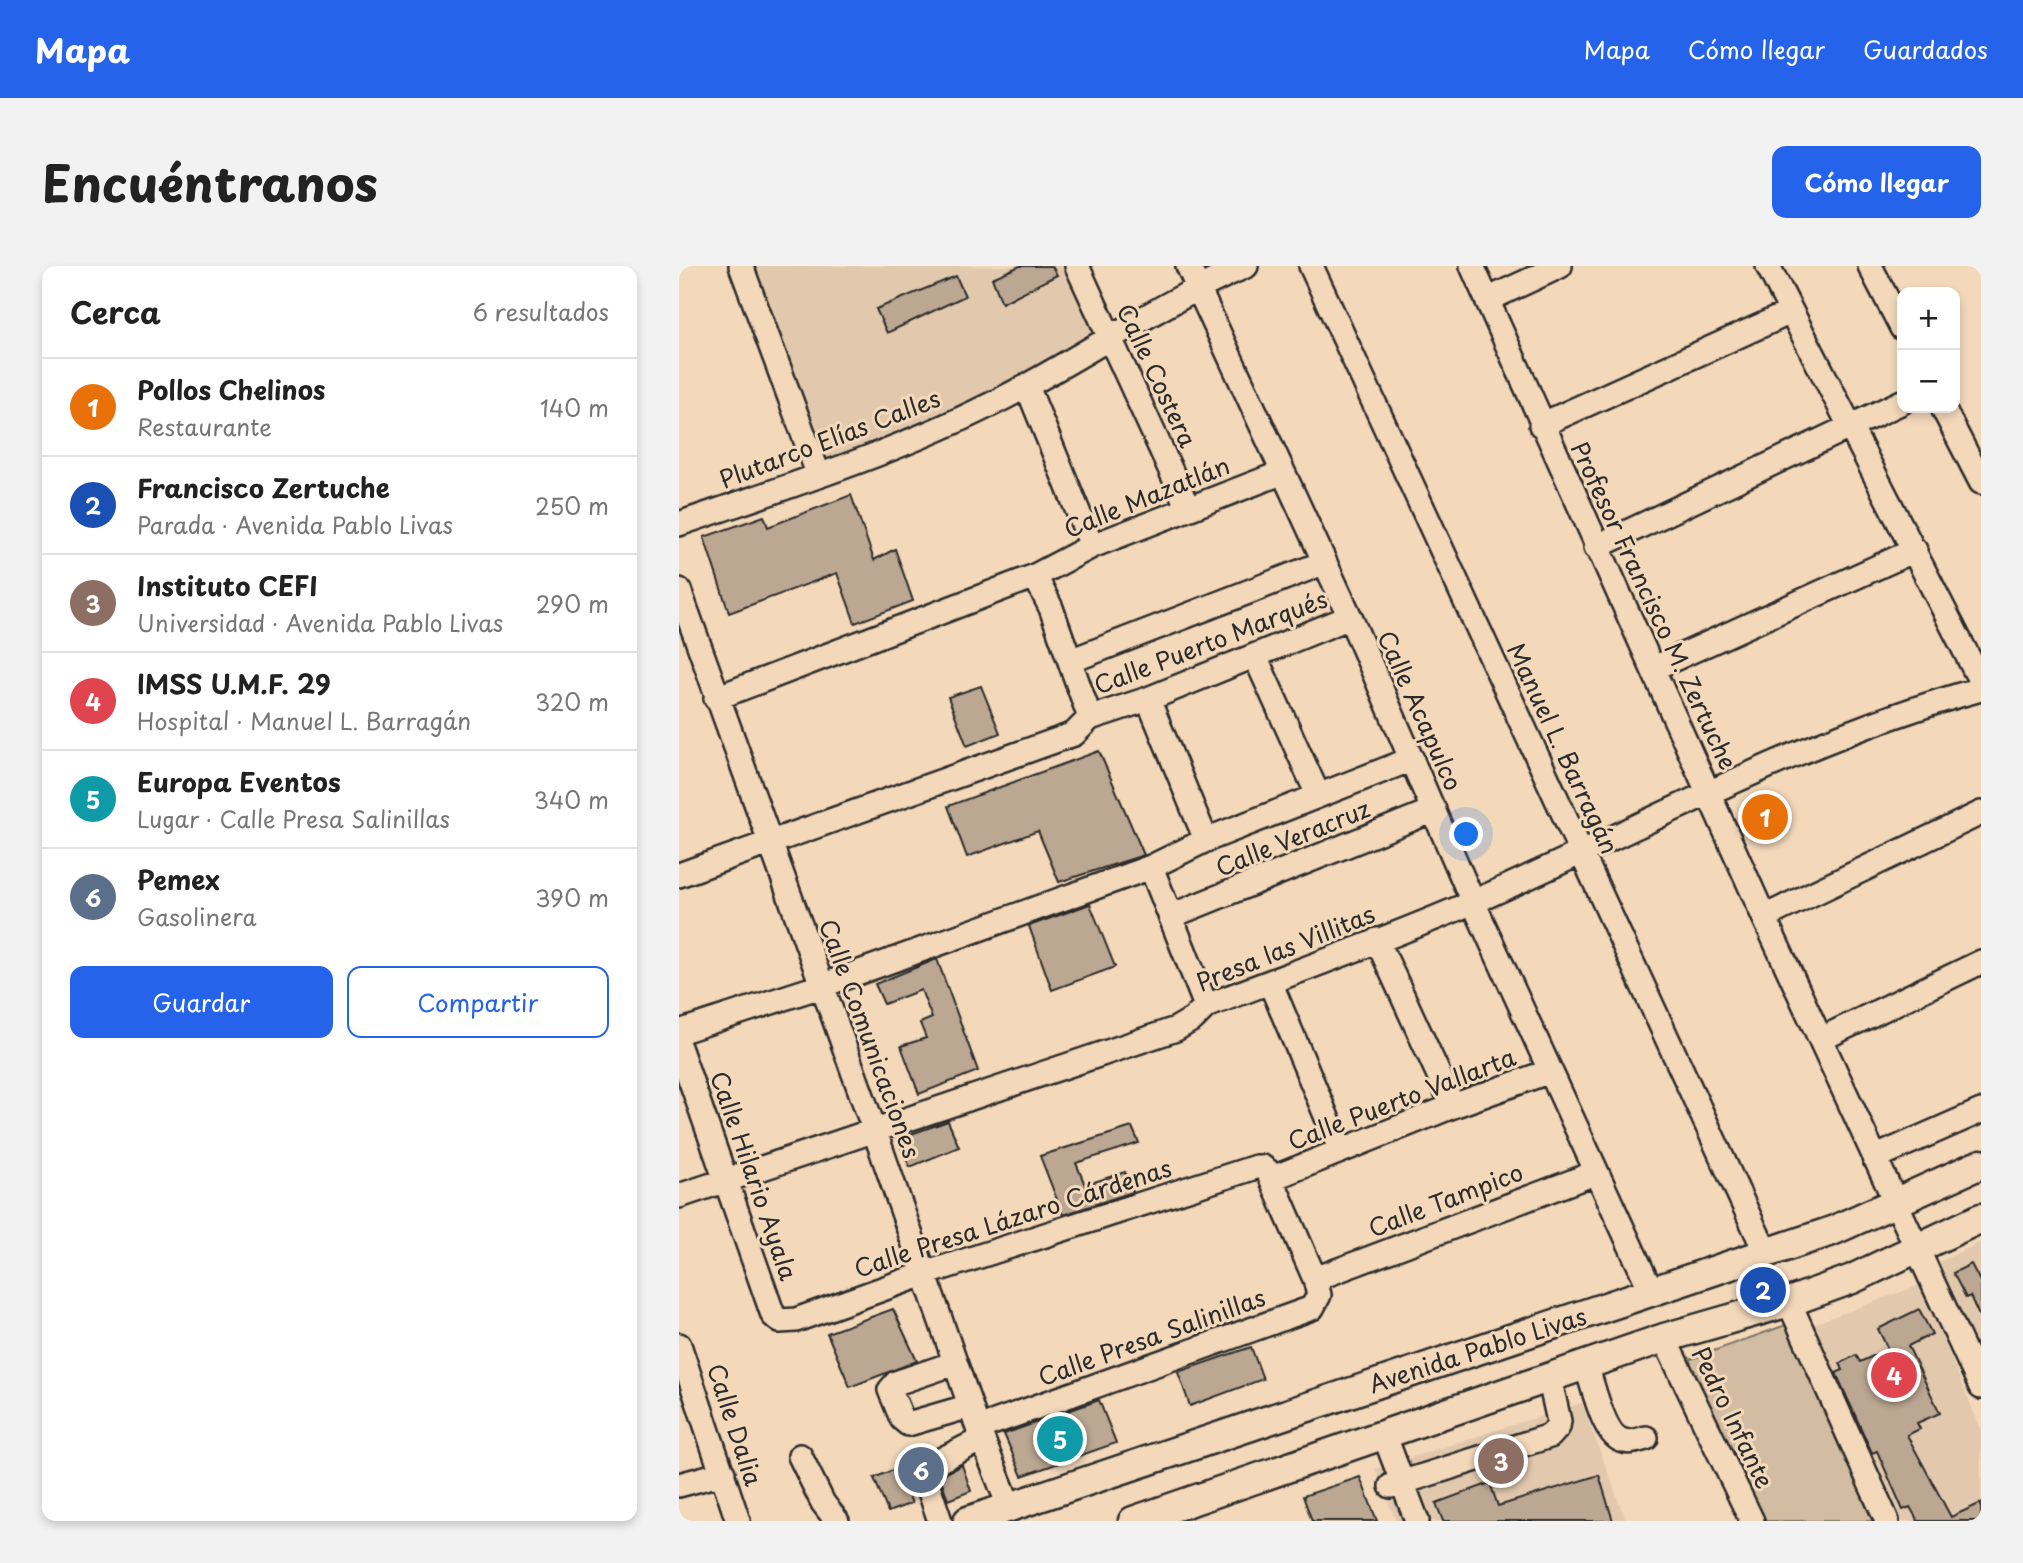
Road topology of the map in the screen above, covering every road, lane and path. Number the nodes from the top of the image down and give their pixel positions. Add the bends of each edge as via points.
1 (741, 266) edge
2 (1077, 266) edge
3 (1246, 266) edge
4 (1311, 266) edge
5 (1472, 266) edge
6 (1560, 266) edge
7 (1768, 266) edge
8 (1870, 266) edge
9 (1193, 276) edge
10 (1489, 299) junction
11 (1791, 312) junction
12 (1897, 318) edge
13 (1108, 338) junction
14 (1027, 386) junction
15 (1897, 404) edge
16 (1946, 413) edge
17 (1541, 425) junction
18 (1849, 426) junction
19 (1281, 473) junction
20 (819, 476) junction
21 (1981, 482) edge
22 (1188, 508) junction
23 (679, 524) edge
24 (1092, 546) junction
25 (1596, 547) junction
26 (1915, 550) junction
27 (1323, 563) junction
28 (1035, 576) junction
29 (679, 590) edge
30 (1350, 617) junction
31 (1255, 656) junction
32 (1070, 661) junction
33 (1654, 668) junction
34 (1981, 682) edge
35 (1981, 689) edge
36 (716, 698) junction
37 (1147, 699) junction
38 (1090, 718) junction
39 (1412, 759) junction
40 (1709, 791) junction
41 (1318, 795) junction
42 (1434, 810) junction
43 (1981, 813) edge
44 (1206, 840) junction
45 (771, 841) junction
46 (1581, 850) junction
47 (1151, 867) junction
48 (679, 875) edge
49 (1473, 902) junction
50 (1171, 916) junction
51 (1764, 917) junction
52 (1377, 940) junction
53 (1981, 962) edge
54 (1271, 982) junction
55 (821, 986) junction
56 (1206, 1006) junction
57 (679, 1032) edge
58 (1821, 1040) junction
59 (679, 1047) edge
60 (1550, 1071) junction
61 (1453, 1106) junction
62 (1981, 1111) edge
63 (874, 1129) junction
64 (1341, 1151) junction
65 (1874, 1158) junction
66 (1981, 1164) edge
67 (1268, 1172) junction
68 (1595, 1173) junction
69 (726, 1179) junction
70 (679, 1196) edge
71 (1896, 1203) junction
72 (1981, 1218) edge
73 (1918, 1249) junction
74 (1766, 1253) junction
75 (924, 1274) junction
76 (1315, 1279) junction
77 (1652, 1293) junction
78 (1789, 1303) junction
79 (780, 1321) joint
80 (1664, 1338) junction
81 (679, 1345) edge
82 (955, 1363) junction
83 (1586, 1365) junction
84 (684, 1376) edge
85 (1549, 1377) junction
86 (1981, 1387) edge
87 (970, 1406) junction
88 (980, 1434) junction
89 (1378, 1436) junction
90 (1646, 1438) dead end
91 (800, 1456) dead end
92 (723, 1473) junction
93 (1396, 1484) junction
94 (679, 1485) edge
95 (1009, 1506) junction
96 (1169, 1515) edge
97 (738, 1521) edge
98 (837, 1521) edge
99 (940, 1521) edge
100 (968, 1521) edge
101 (1133, 1521) edge
102 (1403, 1521) edge
103 (1417, 1521) edge
104 (1752, 1521) edge
105 (1887, 1521) edge

1 - 20 street
2 - 13 street, Calle Costera
3 - 9 street, Plutarco Elías Calles
4 - 46 street, Manuel L. Barragán
5 - 10 street, Profesor Francisco M. Zertuche
6 - 10 street
7 - 11 street
8 - 12 street
9 - 13 street, Plutarco Elías Calles
9 - 19 street, Calle Acapulco
10 - 17 street, Profesor Francisco M. Zertuche
11 - 17 street
11 - 18 street
13 - 14 street, Plutarco Elías Calles
13 - 22 street, Calle Costera
14 - 20 street, Plutarco Elías Calles via 917,439
14 - 24 street
15 - 18 street
16 - 21 street
17 - 25 street, Profesor Francisco M. Zertuche
18 - 25 street
18 - 26 street
19 - 22 street, Calle Mazatlán
19 - 27 street, Calle Acapulco
20 - 23 street, Plutarco Elías Calles
22 - 24 street, Calle Mazatlán
24 - 28 street, Calle Mazatlán
25 - 33 street, Profesor Francisco M. Zertuche
26 - 33 street
26 - 34 street
27 - 30 street, Calle Acapulco
27 - 32 street, Calle Puerto Marqués
28 - 32 street
28 - 36 street, Calle Mazatlán
29 - 36 street, Calle Comunicaciones
30 - 31 street, Calle Puerto Marqués
30 - 39 street, Calle Acapulco
31 - 37 street, Calle Puerto Marqués
31 - 41 street
32 - 38 street
33 - 40 street, Profesor Francisco M. Zertuche
35 - 40 street, Presa las Villitas via 1900,712
36 - 45 street, Calle Comunicaciones
37 - 38 street, Calle Puerto Marqués
37 - 44 street
38 - 45 street, Calle Puerto Marqués via 1074,734
39 - 41 street, Calle Veracruz
39 - 42 street, Calle Acapulco
40 - 46 street, Presa las Villitas
40 - 51 street, Profesor Francisco M. Zertuche
41 - 44 street, Calle Veracruz
42 - 49 street, Calle Acapulco
42 - 50 street, Calle Veracruz
43 - 51 street
44 - 47 street, Calle Veracruz
45 - 48 street, Calle Puerto Marqués
45 - 55 street, Calle Comunicaciones
46 - 49 street, Presa las Villitas
46 - 74 street, Manuel L. Barragán
47 - 50 street
47 - 55 street, Calle Veracruz
49 - 52 street, Presa las Villitas
49 - 60 street, Calle Acapulco
50 - 56 street
51 - 58 street, Profesor Francisco M. Zertuche
52 - 54 street, Presa las Villitas
52 - 61 street
53 - 58 street
54 - 56 street, Presa las Villitas
54 - 64 street
55 - 57 street, Calle Veracruz
55 - 63 street, Calle Comunicaciones
56 - 63 street, Presa las Villitas via 1176,1029
58 - 65 street, Profesor Francisco M. Zertuche
59 - 69 street, Calle Hilario Ayala
60 - 61 street, Calle Puerto Vallarta
60 - 68 street, Calle Acapulco
61 - 64 street, Calle Puerto Vallarta
62 - 65 street
63 - 69 street, Presa las Villitas
63 - 75 street, Calle Comunicaciones
64 - 67 street, Calle Puerto Vallarta
65 - 71 street, Profesor Francisco M. Zertuche
66 - 71 main road, Avenida Pablo Livas
67 - 75 street, Calle Presa Lázaro Cárdenas
67 - 76 street
68 - 76 street, Calle Tampico
68 - 77 street, Calle Acapulco
69 - 70 street, Presa las Villitas
69 - 79 street, Calle Hilario Ayala via 773,1315
71 - 73 street, Profesor Francisco M. Zertuche
71 - 74 main road, Avenida Pablo Livas
72 - 73 main road, Avenida Pablo Livas
73 - 78 main road, Avenida Pablo Livas
73 - 86 street, Profesor Francisco M. Zertuche
74 - 77 main road, Avenida Pablo Livas
75 - 79 street, Calle Presa Lázaro Cárdenas via 796,1320
75 - 82 street, Calle Comunicaciones
76 - 88 street, Calle Presa Salinillas via 1319,1295 1312,1308
77 - 95 main road, Avenida Pablo Livas
78 - 80 main road, Avenida Pablo Livas
78 - 105 street
80 - 83 main road, Avenida Pablo Livas
80 - 104 street, Pedro Infante
81 - 84 street, Calle Dalia
82 - 87 street, Calle Comunicaciones
82 - 87 street via 896,1383 890,1390 908,1424
83 - 85 main road, Avenida Pablo Livas
83 - 90 street via 1608,1430 1627,1442
84 - 92 street, Calle Dalia
85 - 89 main road, Avenida Pablo Livas
85 - 93 street via 1559,1421 1550,1436
87 - 88 street, Calle Comunicaciones
88 - 95 street, Calle Comunicaciones
88 - 99 street, Calle Presa Salinillas via 927,1467 924,1474
89 - 93 street
89 - 96 main road, Avenida Pablo Livas
91 - 98 street
92 - 94 street
92 - 97 street, Calle Dalia
93 - 102 street
93 - 103 street
95 - 100 main road, Avenida Pablo Livas
96 - 101 main road, Avenida Pablo Livas

